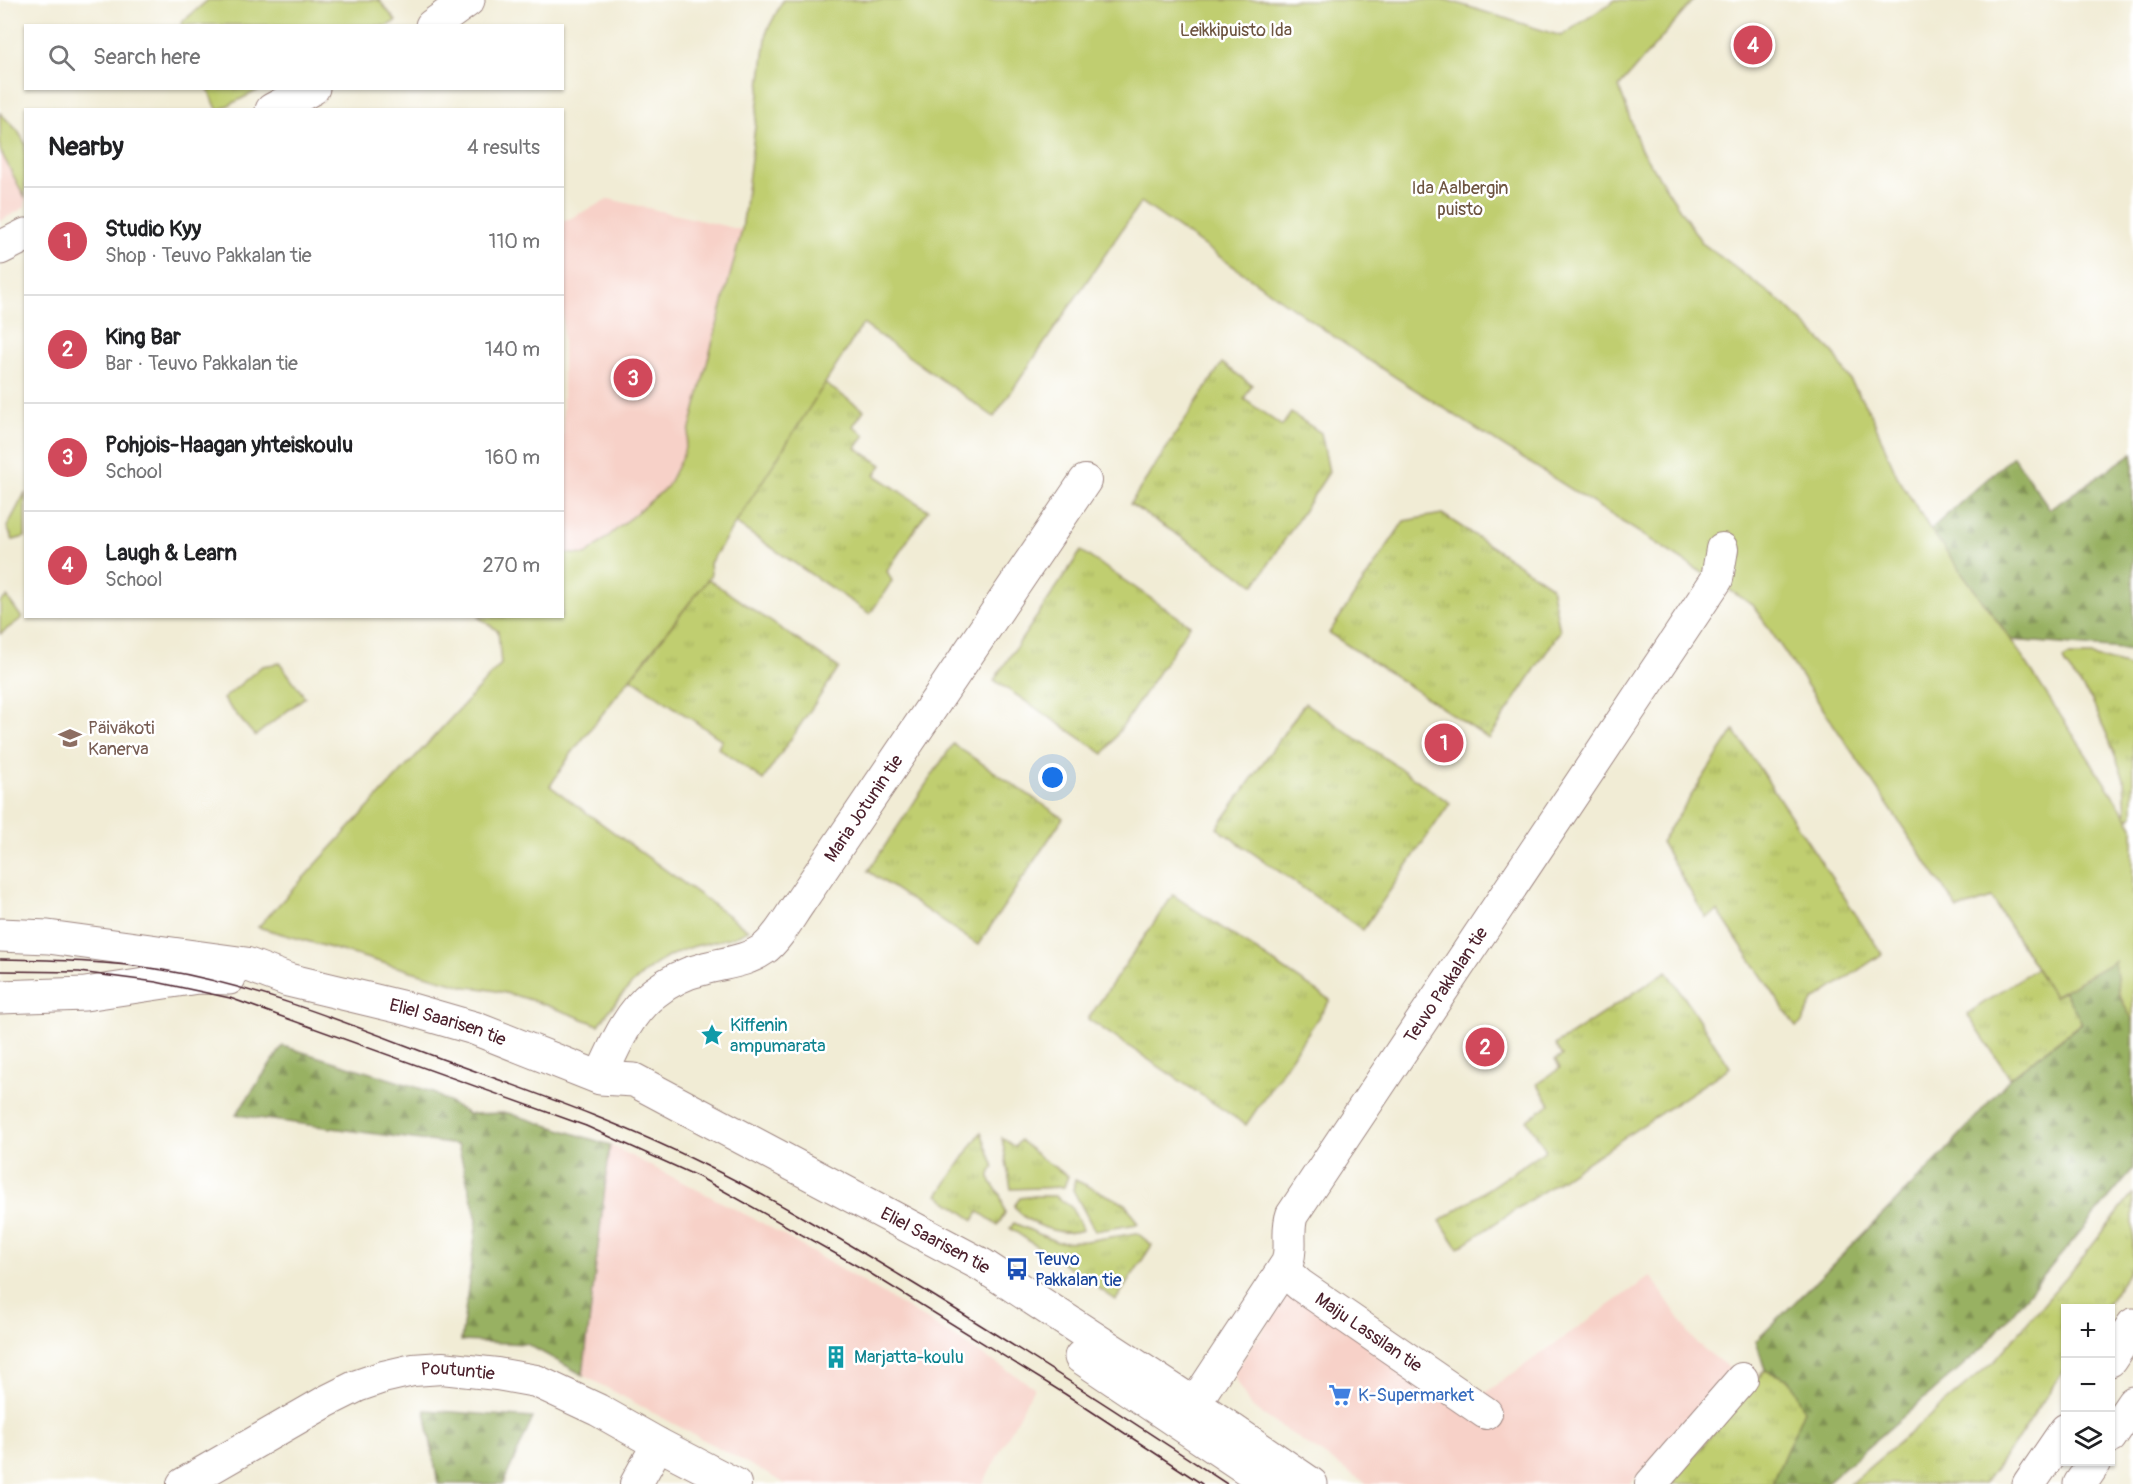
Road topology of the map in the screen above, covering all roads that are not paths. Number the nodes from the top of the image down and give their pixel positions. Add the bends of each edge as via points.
1 (468, 0) edge
2 (435, 24) edge
3 (309, 90) edge
4 (276, 108) edge
5 (24, 236) edge
6 (0, 248) edge
7 (1085, 481) dead end
8 (1722, 549) dead end
9 (0, 935) edge
10 (288, 980) junction
11 (0, 997) edge
12 (600, 1078) junction
13 (1283, 1270) junction
14 (2133, 1325) edge
15 (2111, 1358) edge
16 (1742, 1378) dead end
17 (2133, 1403) edge
18 (1486, 1413) dead end
19 (1187, 1414) junction
20 (2115, 1430) edge
21 (2061, 1437) edge
22 (658, 1444) junction
23 (2092, 1466) edge
24 (183, 1484) edge
25 (636, 1484) edge
26 (735, 1484) edge
27 (1270, 1484) edge
28 (1311, 1484) edge
29 (1651, 1484) edge
30 (2029, 1484) edge
31 (2079, 1484) edge

1 - 2 main road
3 - 4 main road
5 - 6 main road
7 - 12 street, Maria Jotunin tie via 766,948 752,956 680,977 654,993 624,1029
8 - 13 street, Teuvo Pakkalan tie via 1717,579 1292,1215 1288,1227 1290,1255
9 - 10 main road, Eliel Saarisen tie via 48,937 235,962
10 - 11 main road, Eliel Saarisen tie via 198,977 85,994
10 - 12 main road, Eliel Saarisen tie via 474,1028
12 - 19 main road, Eliel Saarisen tie via 626,1100 970,1285 1064,1346
13 - 18 street, Maiju Lassilan tie
13 - 19 street, Teuvo Pakkalan tie
14 - 15 main road
16 - 29 street
17 - 20 main road
19 - 27 main road, Eliel Saarisen tie
19 - 28 main road, Eliel Saarisen tie
21 - 30 main road
22 - 24 street, Poutuntie via 536,1381 442,1368 413,1370 364,1384 327,1401
22 - 25 street
22 - 26 street, Poutuntie
23 - 31 main road

